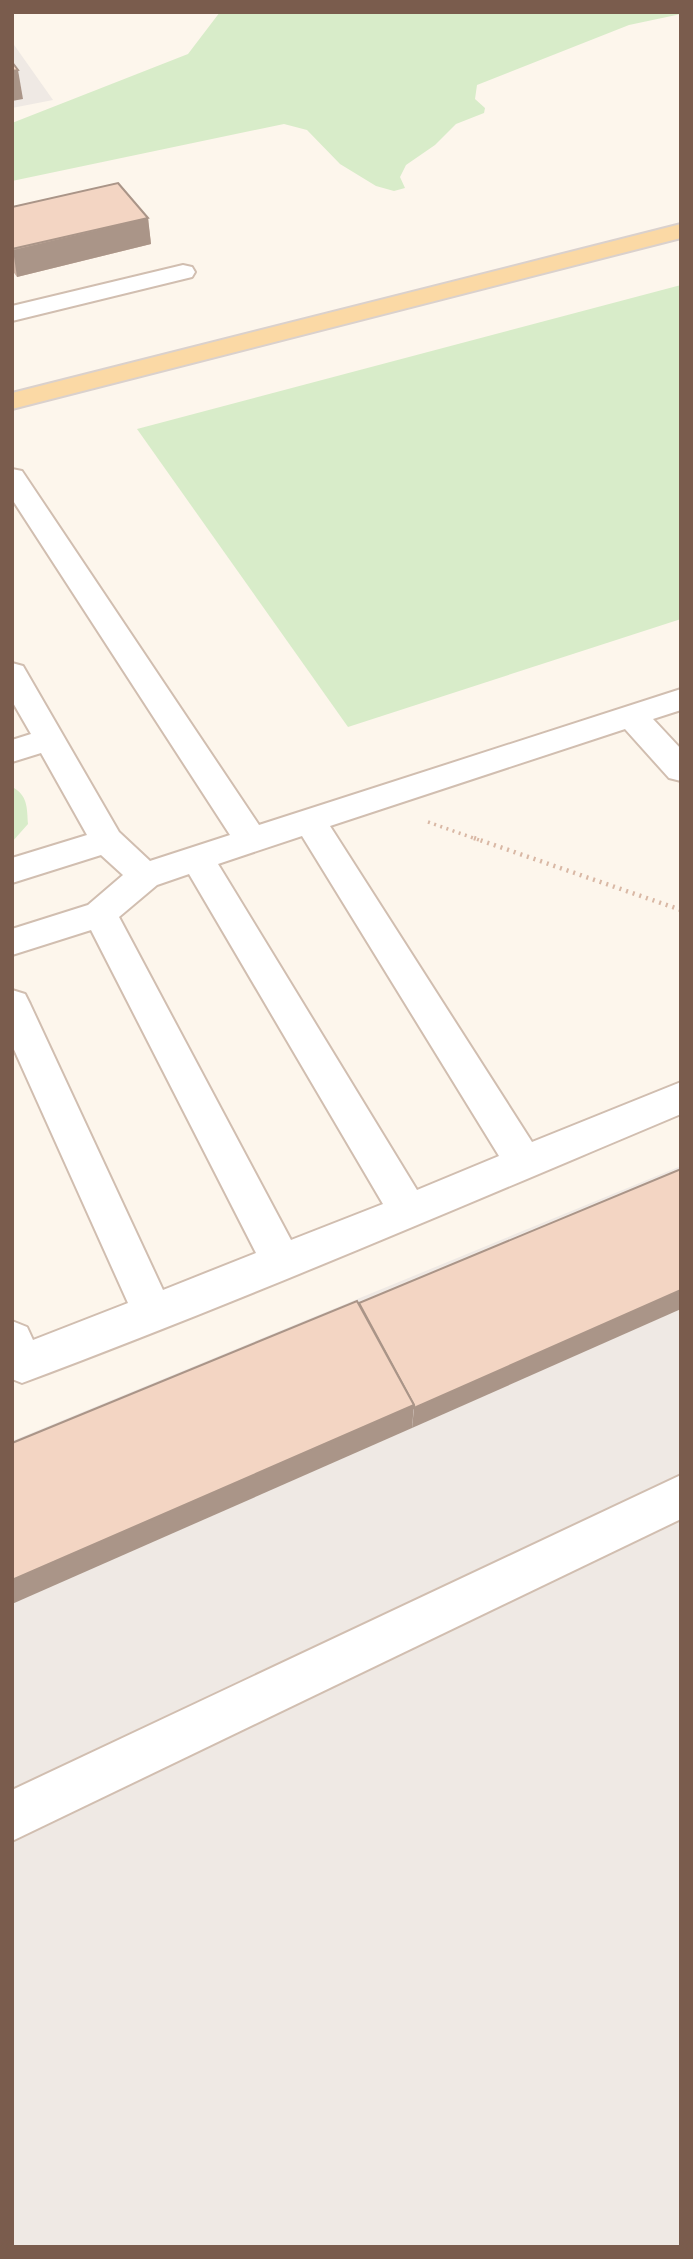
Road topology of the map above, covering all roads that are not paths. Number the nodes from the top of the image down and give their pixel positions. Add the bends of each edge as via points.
1 (681, 231) edge
2 (183, 272) dead end
3 (12, 314) edge
4 (12, 401) edge
5 (12, 477) edge
6 (12, 674) edge
7 (681, 699) edge
8 (631, 715) junction
9 (50, 740) junction
10 (12, 751) edge
11 (681, 770) edge
12 (309, 820) junction
13 (250, 838) junction
14 (107, 841) junction
15 (197, 858) junction
16 (12, 871) edge
17 (145, 876) junction
18 (100, 914) junction
19 (12, 942) edge
20 (12, 1004) edge
21 (681, 1097) edge
22 (524, 1163) junction
23 (409, 1211) junction
24 (281, 1261) junction
25 (153, 1313) junction
26 (12, 1339) edge
27 (681, 1496) edge
28 (12, 1816) edge

1 - 4 main road
2 - 3 lane
5 - 13 lane
6 - 9 lane
7 - 8 lane
8 - 11 lane
8 - 12 lane
9 - 10 lane
9 - 14 lane
12 - 13 lane
12 - 22 lane
13 - 15 lane
14 - 16 lane
14 - 17 lane
15 - 17 lane
15 - 23 lane
17 - 18 lane
18 - 19 lane
18 - 24 lane
20 - 25 lane
21 - 22 lane
22 - 23 lane
23 - 24 lane
24 - 25 lane
25 - 26 lane via 22,1364
27 - 28 lane

